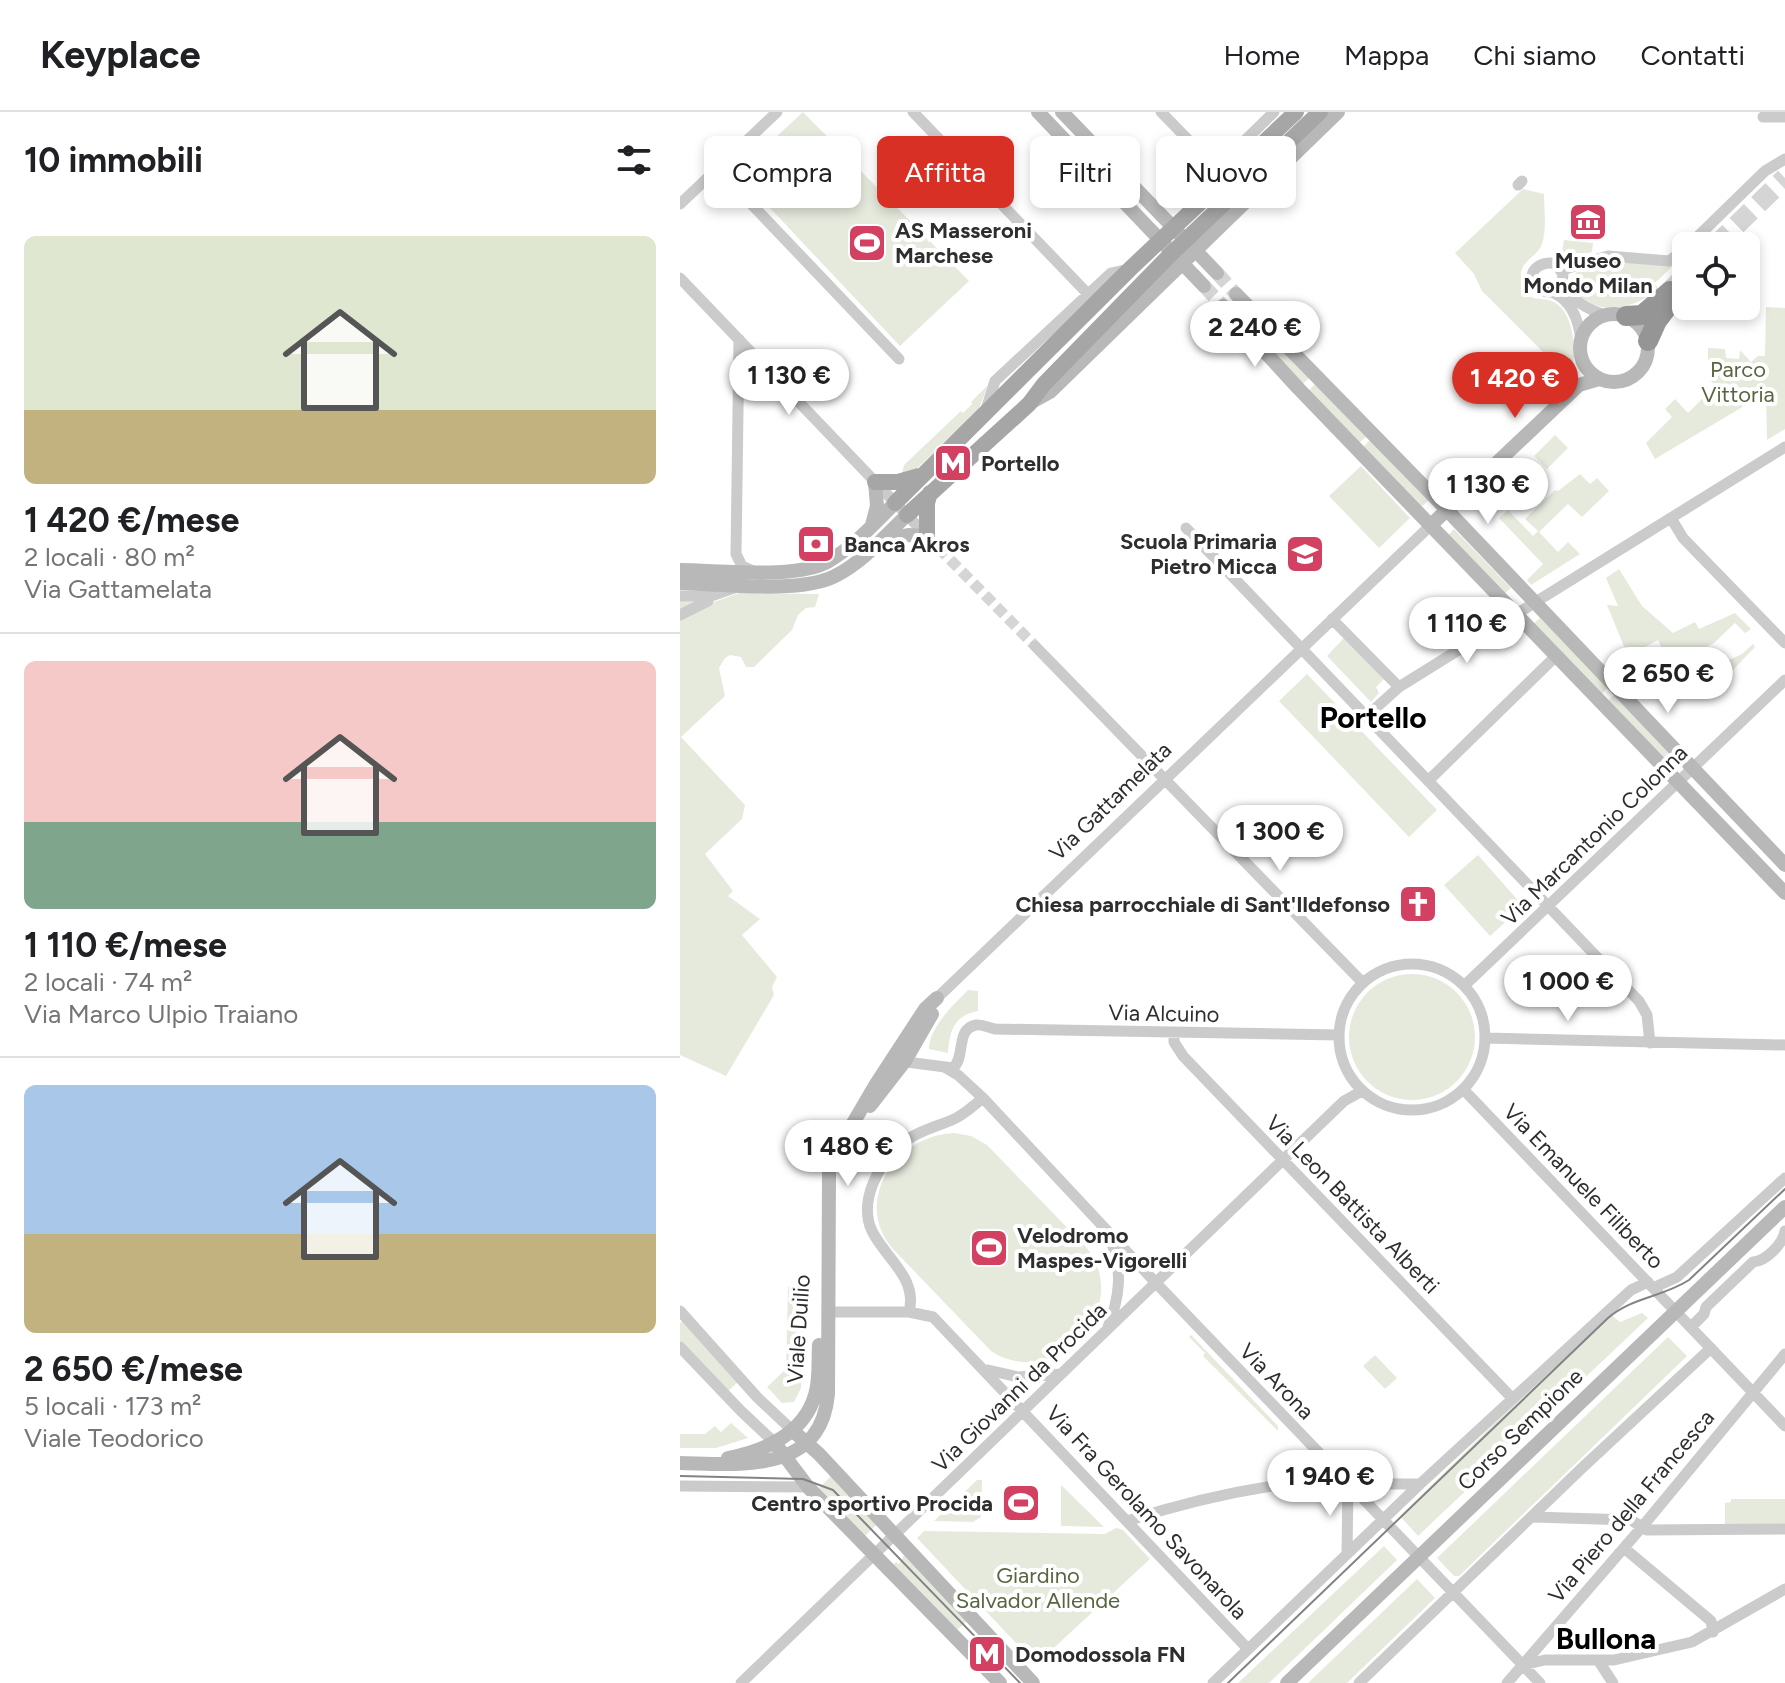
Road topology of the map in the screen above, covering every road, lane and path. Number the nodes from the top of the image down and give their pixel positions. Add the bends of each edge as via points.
1 (777, 112) edge
2 (913, 112) edge
3 (1038, 112) edge
4 (1062, 112) edge
5 (1161, 112) edge
6 (1274, 112) edge
7 (1296, 112) edge
8 (1320, 112) edge
9 (1338, 112) edge
10 (1763, 117) dead end
11 (1785, 117) edge
12 (752, 136) edge
13 (1184, 136) edge
14 (1249, 136) edge
15 (1271, 136) edge
16 (1785, 159) edge
17 (704, 182) edge
18 (680, 204) edge
19 (755, 208) edge
20 (1205, 208) edge
21 (1702, 232) edge
22 (1184, 240) junction
23 (1171, 252) junction
24 (1672, 259) edge
25 (1130, 269) junction
26 (1217, 273) tunnel mouth
27 (680, 278) edge
28 (1558, 282) junction
29 (1204, 286) tunnel mouth
30 (1087, 293) junction
31 (1236, 294) tunnel mouth
32 (1223, 306) tunnel mouth
33 (1605, 315) junction
34 (1626, 316) junction
35 (739, 339) junction
36 (1581, 341) junction
37 (1648, 341) junction
38 (899, 359) dead end
39 (1584, 365) junction
40 (771, 372) junction
41 (1599, 379) junction
42 (1579, 385) junction
43 (739, 396) junction
44 (985, 415) junction
45 (1785, 447) edge
46 (924, 474) junction
47 (875, 482) junction
48 (930, 493) junction
49 (901, 509) junction
50 (1447, 510) junction
51 (1671, 518) junction
52 (872, 525) junction
53 (1431, 525) junction
54 (1186, 528) dead end
55 (927, 536) junction
56 (873, 547) junction
57 (680, 570) edge
58 (749, 578) junction
59 (680, 583) edge
60 (680, 596) edge
61 (708, 601) dead end
62 (1535, 602) junction
63 (1516, 614) junction
64 (680, 615) edge
65 (1332, 619) junction
66 (1785, 643) edge
67 (1035, 646) tunnel mouth
68 (1302, 647) junction
69 (1556, 656) junction
70 (1785, 680) edge
71 (1399, 687) junction
72 (1367, 716) junction
73 (1692, 769) junction
74 (1165, 780) junction
75 (1428, 781) junction
76 (1679, 781) junction
77 (1785, 865) edge
78 (1785, 893) edge
79 (1548, 908) junction
80 (1363, 983) junction
81 (1465, 985) junction
82 (937, 998) joint
83 (1174, 1033) junction
84 (1339, 1035) junction
85 (1486, 1038) junction
86 (1650, 1043) junction
87 (1785, 1045) edge
88 (899, 1061) junction
89 (946, 1068) junction
90 (1464, 1090) junction
91 (1362, 1091) junction
92 (983, 1098) junction
93 (1283, 1160) junction
94 (1785, 1178) edge
95 (1785, 1207) edge
96 (1106, 1230) junction
97 (1785, 1231) edge
98 (828, 1251) junction
99 (1156, 1283) junction
100 (1651, 1285) junction
101 (680, 1311) edge
102 (1676, 1311) junction
103 (828, 1312) junction
104 (909, 1312) junction
105 (1691, 1327) junction
106 (1106, 1331) junction
107 (680, 1347) edge
108 (1711, 1348) junction
109 (1785, 1354) edge
110 (983, 1368) junction
111 (1062, 1374) junction
112 (1753, 1392) junction
113 (1512, 1398) junction
114 (1024, 1411) junction
115 (1785, 1426) edge
116 (792, 1430) junction
117 (774, 1442) junction
118 (807, 1442) junction
119 (786, 1456) junction
120 (680, 1463) edge
121 (700, 1463) junction
122 (1345, 1481) junction
123 (1420, 1484) junction
124 (680, 1486) edge
125 (808, 1487) junction
126 (1533, 1517) junction
127 (1383, 1520) junction
128 (1127, 1521) junction
129 (1642, 1527) junction
130 (1785, 1529) edge
131 (894, 1536) junction
132 (1624, 1548) junction
133 (1347, 1554) junction
134 (874, 1556) junction
135 (1419, 1558) junction
136 (1785, 1589) edge
137 (1453, 1593) junction
138 (1713, 1632) junction
139 (1546, 1639) junction
140 (1248, 1649) junction
141 (1556, 1660) junction
142 (1598, 1660) junction
143 (1523, 1665) junction
144 (745, 1682) edge
145 (1000, 1683) edge
146 (1033, 1683) edge
147 (1213, 1683) edge
148 (1287, 1683) edge
149 (1359, 1683) edge
150 (1507, 1683) edge
151 (1540, 1683) edge
152 (1613, 1683) edge

1 - 12 street
2 - 30 street
3 - 23 street
4 - 22 street
5 - 13 street
6 - 14 street
7 - 15 main road
8 - 22 main road
9 - 22 street
10 - 11 street
16 - 21 street via 1765,171
17 - 18 street
19 - 38 street
20 - 22 main road
22 - 23 main road
22 - 26 street
23 - 25 main road
23 - 29 street
23 - 48 main road via 1029,404
24 - 28 street via 1608,256
25 - 30 street via 1111,273
25 - 44 main road
27 - 35 street
28 - 33 street via 1579,305
28 - 36 street
30 - 44 street via 995,381
31 - 50 street
32 - 53 street
33 - 34 street
33 - 36 street via 1589,325
34 - 37 street
34 - 37 highway via 1642,315 1672,295
35 - 40 street
35 - 43 street
36 - 39 street
37 - 41 street via 1639,372 1620,382
39 - 41 street
39 - 42 street
40 - 43 street via 753,376
40 - 47 street
41 - 42 street
42 - 50 street
43 - 58 street via 736,554
44 - 46 main road
45 - 51 street
46 - 47 main road
46 - 49 main road
47 - 49 street
47 - 52 street
48 - 49 main road
48 - 55 main road
49 - 52 street
49 - 55 street
49 - 56 street
50 - 53 street
50 - 62 street
51 - 62 street
51 - 66 street via 1683,538
52 - 58 street via 821,565
53 - 63 street
53 - 65 street
54 - 68 street
55 - 56 street via 894,537
56 - 58 street via 827,580 804,585
57 - 58 street
58 - 59 street
58 - 60 street via 711,596
61 - 64 street
62 - 63 street
62 - 73 street
63 - 69 street
63 - 71 street
65 - 68 street, Via Gattamelata
65 - 71 street
67 - 74 street
68 - 72 street
68 - 74 street, Via Gattamelata
69 - 75 street
69 - 76 street
70 - 73 street, Via Marcantonio Colonna
71 - 72 street
72 - 75 street
73 - 76 street, Via Marcantonio Colonna
73 - 77 street
74 - 80 street
74 - 82 street, Via Gattamelata
75 - 79 street
76 - 78 street
76 - 79 street, Via Marcantonio Colonna
79 - 81 street, Via Marcantonio Colonna
79 - 86 street via 1644,1007
80 - 81 street via 1386,968 1411,964 1436,967
80 - 84 street via 1346,1005
81 - 85 street via 1480,1008
82 - 88 street, Viale Duilio via 925,1009
83 - 84 street, Via Alcuino
83 - 89 street, Via Alcuino via 979,1025 966,1031 958,1063
83 - 93 street, Via Leon Battista Alberti via 1183,1056
84 - 91 street via 1345,1067
85 - 86 street
85 - 90 street via 1482,1062
86 - 87 street
88 - 89 street
88 - 98 street, Viale Duilio via 876,1084 832,1159
89 - 92 street, Via Arona
90 - 91 street via 1444,1103 1413,1111 1382,1104
90 - 100 street, Via Emanuele Filiberto
91 - 93 street, Via Giovanni da Procida via 1344,1101
92 - 96 street, Via Arona
92 - 104 street via 902,1144 872,1185 871,1229 904,1276 912,1302
93 - 99 street, Via Giovanni da Procida
93 - 113 street, Via Leon Battista Alberti
94 - 100 street, Corso Sempione via 1677,1277
95 - 102 street, Corso Sempione
96 - 99 street, Via Arona
96 - 106 street, Via Arona via 1116,1252 1119,1286
97 - 105 street via 1784,1239 1753,1262
98 - 103 street, Viale Duilio
98 - 116 street, Viale Duilio via 817,1385 810,1407
99 - 106 street, Via Giovanni da Procida
99 - 122 street, Via Arona
100 - 102 street, Via Emanuele Filiberto
100 - 113 street, Corso Sempione via 1631,1290
101 - 116 street
102 - 105 street, Via Emanuele Filiberto
102 - 135 street, Corso Sempione
103 - 104 street, Via Fra Gerolamo Savonarola
103 - 118 street, Viale Duilio via 827,1404
104 - 110 street, Via Fra Gerolamo Savonarola via 933,1317
105 - 108 street, Via Emanuele Filiberto
106 - 111 street, Via Giovanni da Procida
107 - 117 street
108 - 112 street, Via Emanuele Filiberto
108 - 126 street
109 - 112 street, Via Piero della Francesca
110 - 111 street, Via Fra Gerolamo Savonarola via 1018,1377
110 - 114 street, Via Fra Gerolamo Savonarola
111 - 114 street, Via Giovanni da Procida
112 - 115 street, Via Emanuele Filiberto
112 - 129 street, Via Piero della Francesca
113 - 123 street, Corso Sempione
114 - 128 street, Via Fra Gerolamo Savonarola
114 - 131 street, Via Giovanni da Procida
116 - 117 street, Viale Duilio
116 - 118 street
117 - 119 street
117 - 121 street, Viale Duilio
118 - 119 street
118 - 131 street
119 - 121 street via 757,1463
119 - 125 street
120 - 121 street
122 - 123 street, Corso Sempione
122 - 127 street, Via Arona
122 - 128 street, Corso Sempione via 1255,1487
122 - 133 street
123 - 127 street, Corso Sempione
124 - 125 street
125 - 134 street
126 - 129 street via 1626,1519
126 - 137 street
127 - 133 street, Corso Sempione
127 - 135 street, Via Arona
128 - 140 street, Via Fra Gerolamo Savonarola
129 - 130 street
129 - 132 street, Via Piero della Francesca
131 - 134 street, Via Giovanni da Procida
131 - 146 street
132 - 138 street via 1711,1621
132 - 139 street, Via Piero della Francesca
133 - 140 street, Corso Sempione
134 - 144 street, Via Giovanni da Procida
134 - 145 street
135 - 137 street, Via Arona
135 - 148 street, Corso Sempione
136 - 138 street
137 - 143 street, Via Arona
137 - 149 street
138 - 142 street via 1692,1642
139 - 141 street
139 - 143 street, Via Piero della Francesca
140 - 147 street, Corso Sempione
141 - 142 street
141 - 143 street
142 - 152 street
143 - 150 street, Via Piero della Francesca
143 - 151 street, Via Arona

